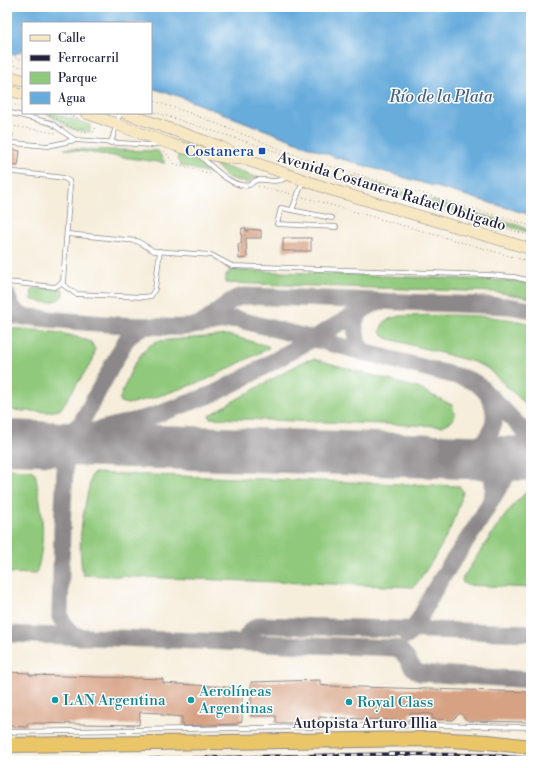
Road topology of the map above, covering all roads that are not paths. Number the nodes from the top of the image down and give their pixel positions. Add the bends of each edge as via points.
1 (7, 76) edge
2 (22, 80) edge
3 (7, 90) edge
4 (22, 94) edge
5 (7, 112) edge
6 (93, 114) edge
7 (128, 114) edge
8 (119, 118) edge
9 (75, 140) junction
10 (168, 142) junction
11 (13, 143) dead end
12 (111, 143) junction
13 (193, 150) junction
14 (244, 159) junction
15 (7, 171) edge
16 (291, 176) junction
17 (303, 180) junction
18 (292, 210) junction
19 (332, 218) dead end
20 (336, 227) dead end
21 (68, 234) junction
22 (531, 250) edge
23 (160, 251) junction
24 (531, 280) edge
25 (7, 282) edge
26 (62, 284) junction
27 (531, 727) edge
28 (7, 732) edge
29 (7, 745) edge
30 (531, 747) edge

1 - 2 main road
3 - 4 main road
5 - 9 lane via 44,120
6 - 8 main road, Avenida Costanera Rafael Obligado
7 - 14 main road, Avenida Costanera Rafael Obligado via 222,147
8 - 10 main road, Avenida Costanera Rafael Obligado
8 - 12 lane
9 - 11 lane via 48,146
9 - 12 lane
10 - 12 lane via 151,145
10 - 13 main road, Avenida Costanera Rafael Obligado
13 - 14 main road, Avenida Costanera Rafael Obligado via 221,158
13 - 16 lane via 227,180 246,185 257,180 277,181
14 - 16 main road, Avenida Costanera Rafael Obligado
15 - 21 lane via 67,179 70,185
16 - 17 main road, Avenida Costanera Rafael Obligado
17 - 18 lane
17 - 22 main road, Avenida Costanera Rafael Obligado
18 - 19 lane
18 - 20 lane via 281,208 277,224
21 - 23 lane via 137,241 154,251
21 - 26 lane
23 - 24 lane via 211,255 232,266 495,276
23 - 26 lane via 155,289 151,296 76,294
25 - 26 lane via 48,286
27 - 28 lane via 430,725
29 - 30 highway, Autopista Arturo Illia via 430,739

